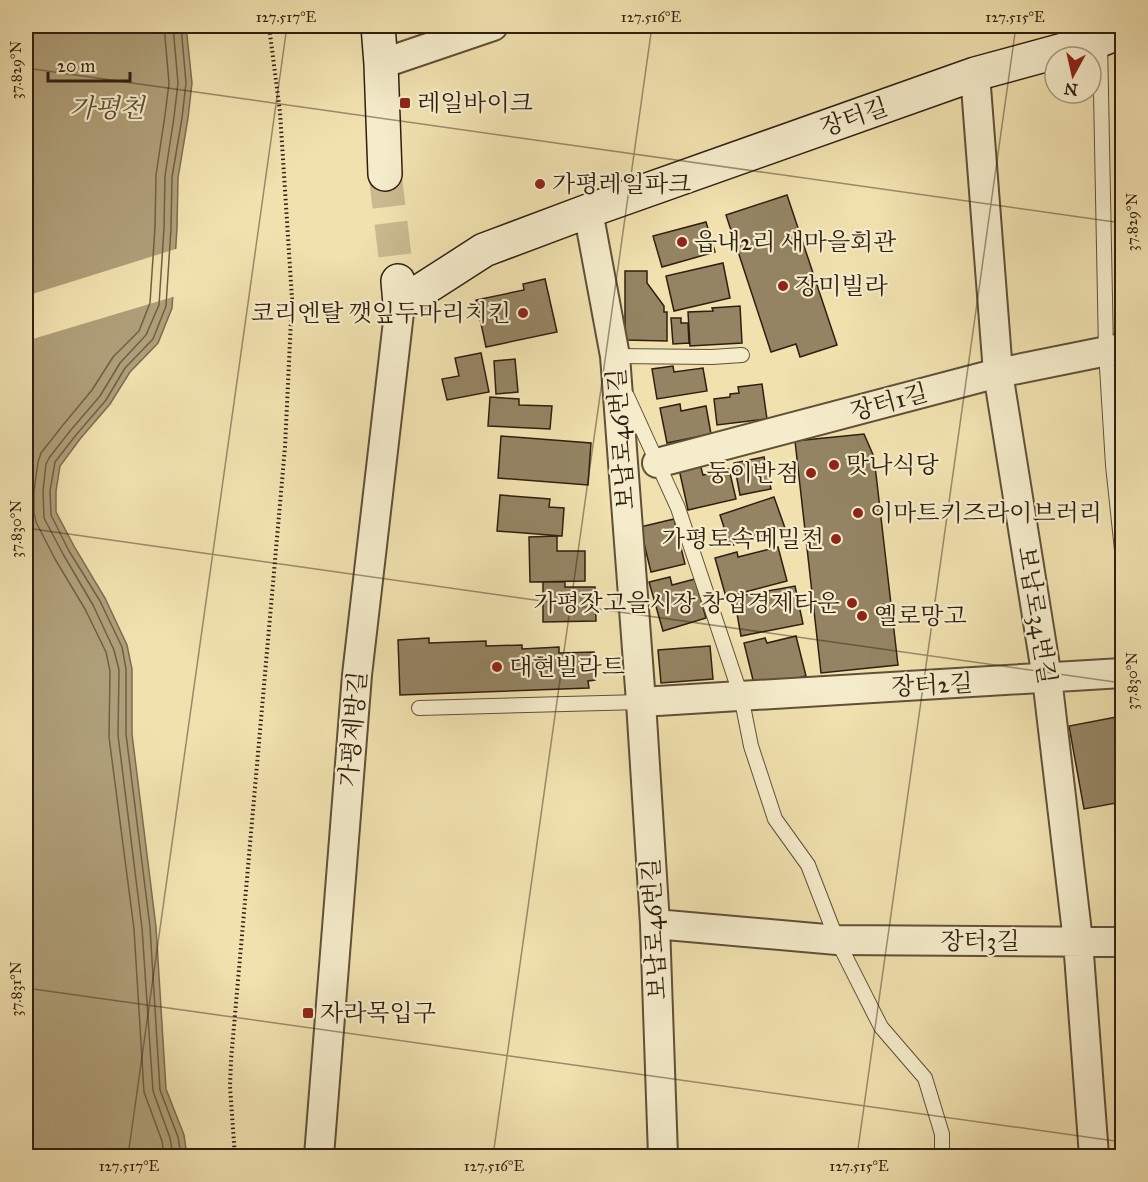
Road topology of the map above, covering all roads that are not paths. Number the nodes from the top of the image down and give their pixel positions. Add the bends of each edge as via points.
1 (378, 26) edge
2 (493, 26) edge
3 (1111, 35) edge
4 (381, 64) junction
5 (975, 74) junction
6 (385, 174) tunnel mouth
7 (588, 211) junction
8 (399, 292) joint
9 (1114, 349) edge
10 (742, 355) dead end
11 (615, 363) junction
12 (998, 373) junction
13 (657, 463) junction
14 (1122, 550) edge
15 (1122, 673) edge
16 (1047, 678) junction
17 (741, 696) junction
18 (641, 702) junction
19 (419, 708) dead end
20 (655, 924) junction
21 (837, 940) junction
22 (1078, 941) junction
23 (1122, 942) edge
24 (319, 1156) edge
25 (663, 1156) edge
26 (942, 1156) edge
27 (1094, 1156) edge

1 - 4 street
2 - 4 street
3 - 5 street, 장터길
3 - 9 lane
4 - 6 street
5 - 7 street, 장터길
5 - 12 street, 보납로34번길
7 - 8 street, 가평제방길 via 484,250
7 - 11 street, 보납로46번길
8 - 24 street, 가평제방길 via 357,675
9 - 12 street, 장터1길
9 - 14 lane via 1113,465
10 - 11 lane, 보납로46번길
11 - 13 lane
11 - 18 street, 보납로46번길
12 - 13 street, 장터1길
12 - 16 street, 보납로34번길
13 - 17 lane via 678,508
15 - 16 street, 장터2길
16 - 17 street, 장터2길
16 - 22 street, 보납로34번길
17 - 18 street, 장터2길
17 - 21 lane via 751,746 775,819 808,865
18 - 19 lane
18 - 20 street, 보납로46번길
20 - 21 street, 장터3길
20 - 25 street, 보납로46번길
21 - 22 street, 장터3길
21 - 26 lane via 881,1027 925,1078 942,1134
22 - 23 street, 장터3길
22 - 27 street, 보납로34번길

